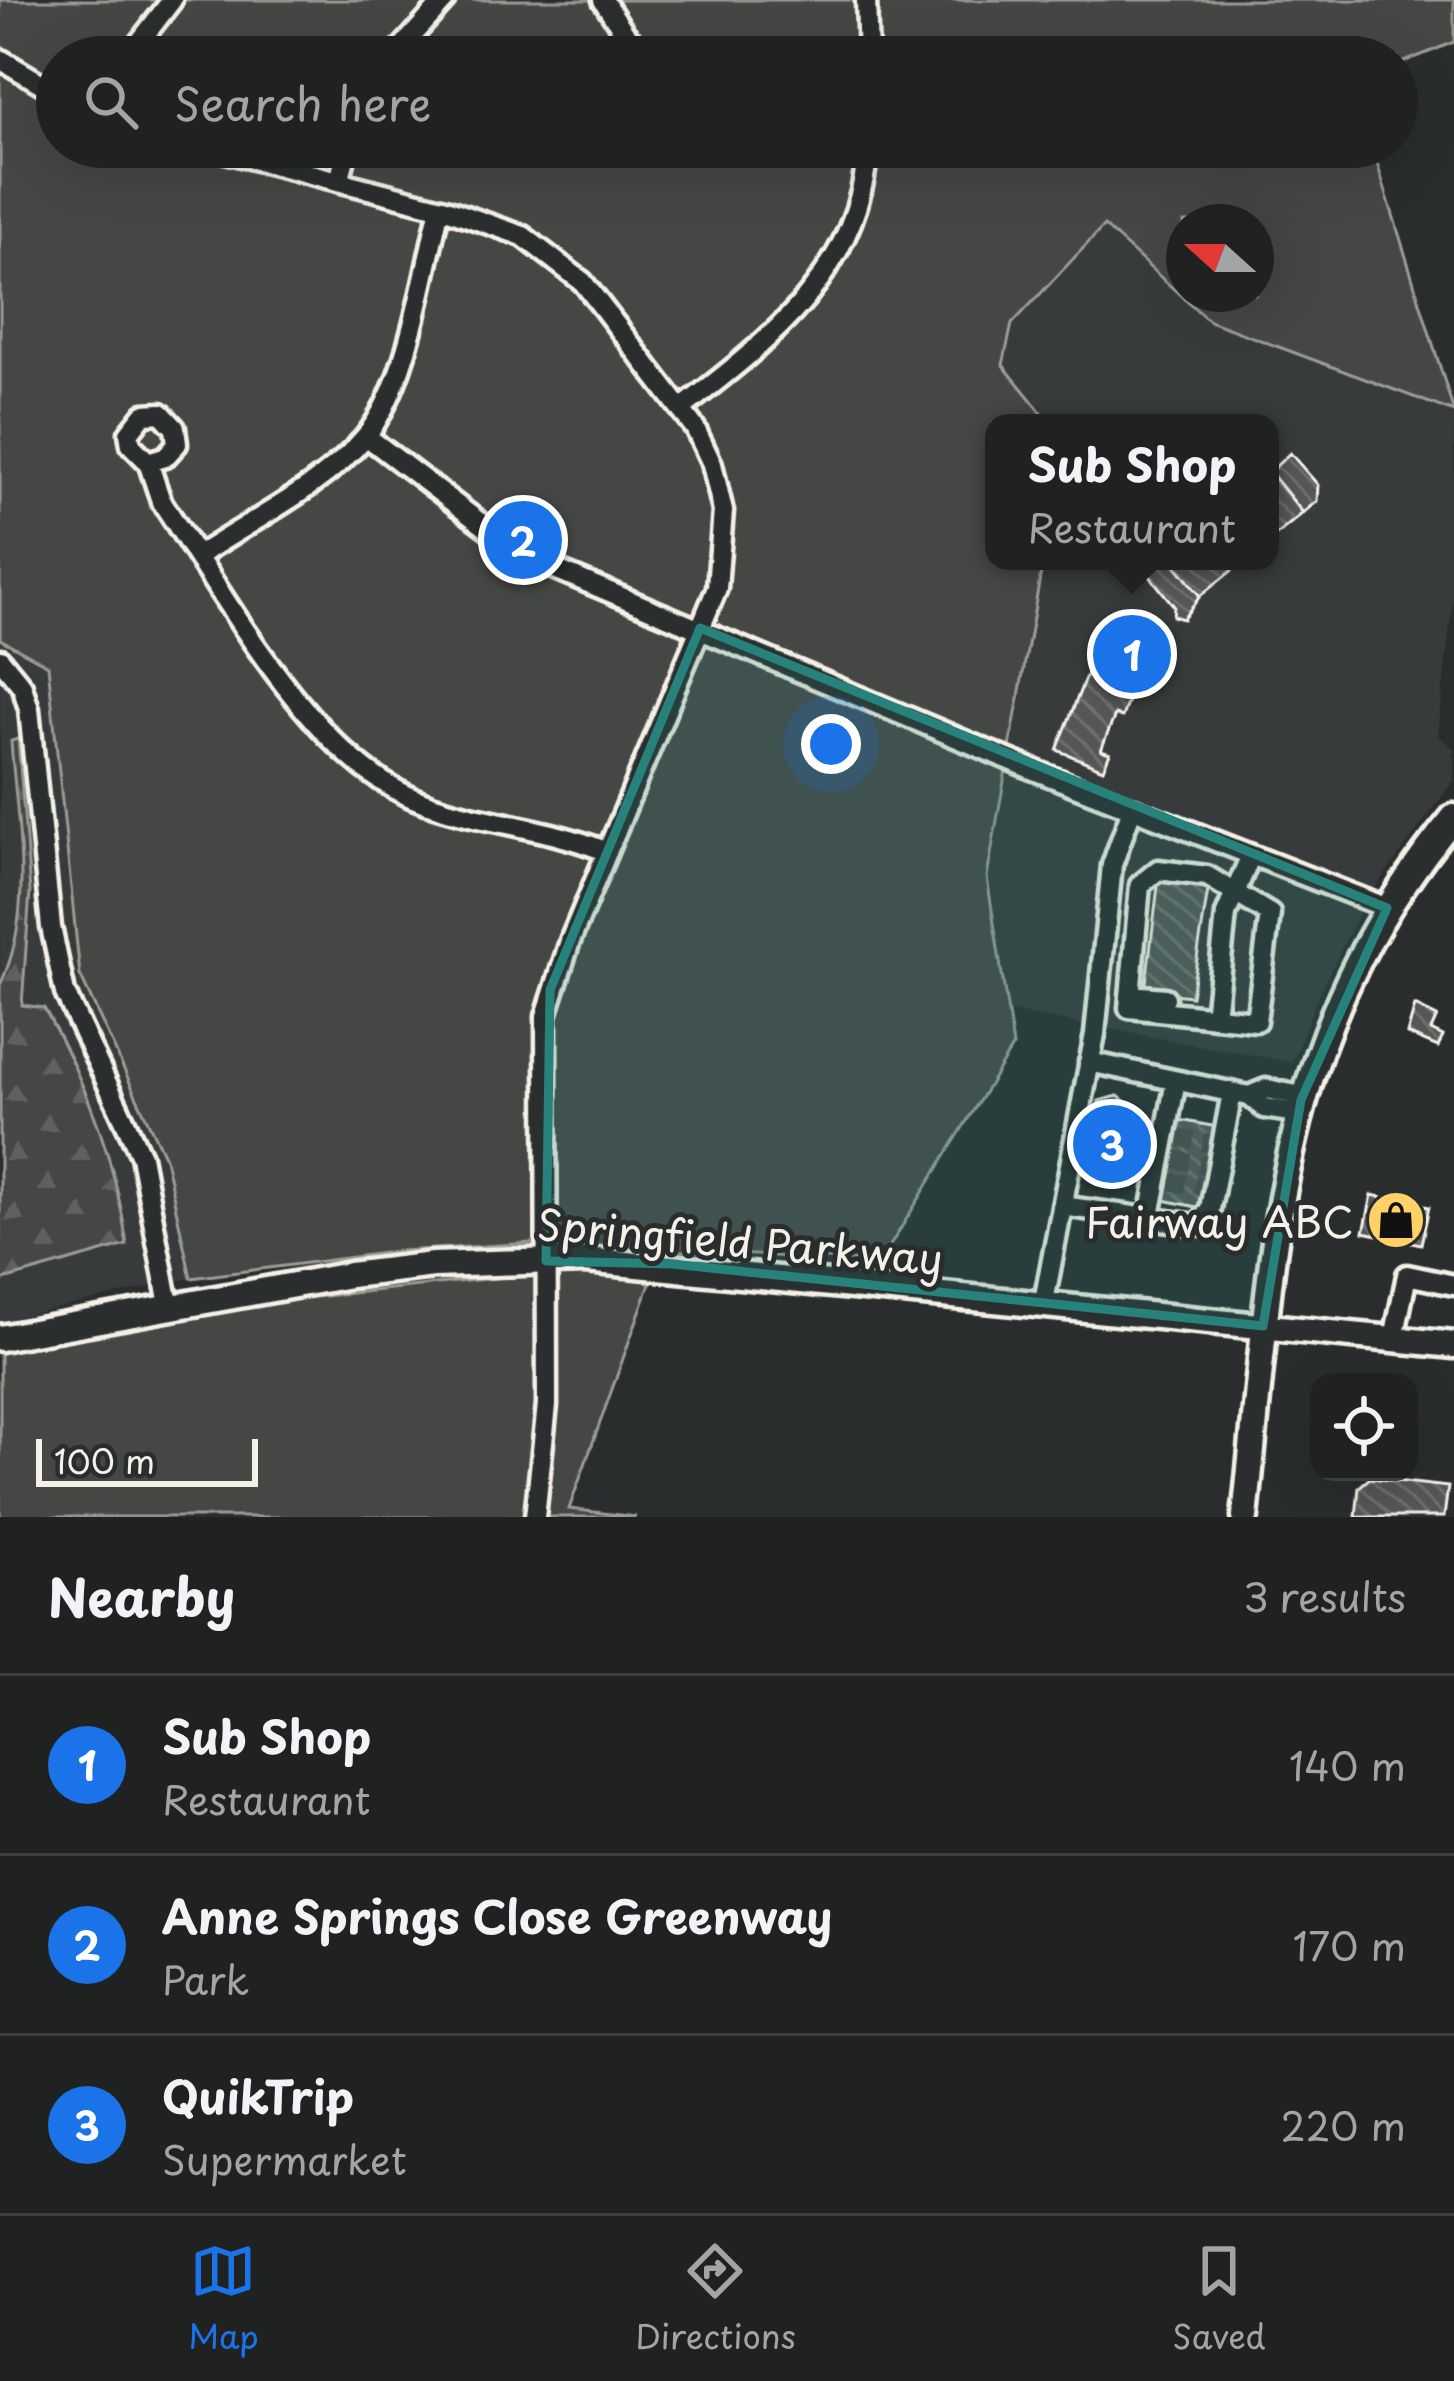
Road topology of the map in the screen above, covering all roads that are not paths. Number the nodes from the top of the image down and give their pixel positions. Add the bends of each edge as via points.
1 (172, 0) edge
2 (446, 0) edge
3 (866, 0) edge
4 (612, 3) edge
5 (144, 36) edge
6 (413, 36) edge
7 (635, 36) edge
8 (867, 36) edge
9 (0, 59) edge
10 (36, 80) edge
11 (288, 168) edge
12 (342, 168) edge
13 (866, 168) edge
14 (338, 181) junction
15 (440, 208) junction
16 (681, 409) junction
17 (366, 436) junction
18 (148, 462) dead end
19 (198, 556) junction
20 (700, 628) junction
21 (0, 659) edge
22 (1132, 808) junction
23 (1454, 817) edge
24 (608, 852) junction
25 (1251, 855) junction
26 (1236, 889) junction
27 (1388, 908) junction
28 (1107, 916) junction
29 (1137, 918) junction
30 (1130, 995) junction
31 (1195, 1014) junction
32 (1215, 1017) junction
33 (1089, 1063) junction
34 (1176, 1081) junction
35 (1241, 1095) junction
36 (1300, 1105) junction
37 (1062, 1206) junction
38 (1149, 1221) junction
39 (546, 1262) junction
40 (1454, 1285) edge
41 (169, 1305) junction
42 (1043, 1307) junction
43 (1263, 1326) junction
44 (0, 1337) edge
45 (1394, 1338) junction
46 (1454, 1345) edge
47 (536, 1517) edge
48 (1245, 1517) edge

1 - 5 street
2 - 6 street
3 - 8 street
4 - 7 street
9 - 10 street
11 - 14 street
12 - 14 street
13 - 16 street via 864,198 826,275 763,346
14 - 15 street
15 - 16 street via 523,236 553,256 583,282
15 - 17 street via 396,376
16 - 20 street via 712,464 723,511 717,588
17 - 19 street
17 - 20 street via 516,550
18 - 19 street via 161,501
19 - 24 street via 332,743 380,780 416,800 553,830
20 - 22 street
20 - 24 street
21 - 41 street via 22,686 28,709 65,992 141,1156
22 - 25 street
22 - 28 street via 1114,857
23 - 27 main road
24 - 39 street via 546,1016
25 - 26 street
25 - 27 street
26 - 29 street via 1158,870 1140,885
26 - 32 street
26 - 32 street via 1270,914 1256,1021
27 - 36 main road via 1338,1001
28 - 29 street
28 - 33 street
29 - 30 street
30 - 31 street via 1190,1004
30 - 31 street via 1129,1007
31 - 32 street
33 - 34 street
33 - 37 street
34 - 35 street
34 - 38 street
35 - 36 street via 1264,1108
35 - 38 street via 1218,1146 1210,1210 1198,1225
36 - 43 main road
37 - 38 street
37 - 42 street
39 - 41 main road, Springfield Parkway via 350,1275
39 - 42 main road, Springfield Parkway via 672,1264
39 - 47 street via 547,1405
40 - 45 street via 1407,1275
41 - 44 main road, Springfield Parkway
42 - 43 main road, Springfield Parkway
43 - 45 main road, Springfield Parkway
43 - 48 main road
45 - 46 main road, Springfield Parkway

